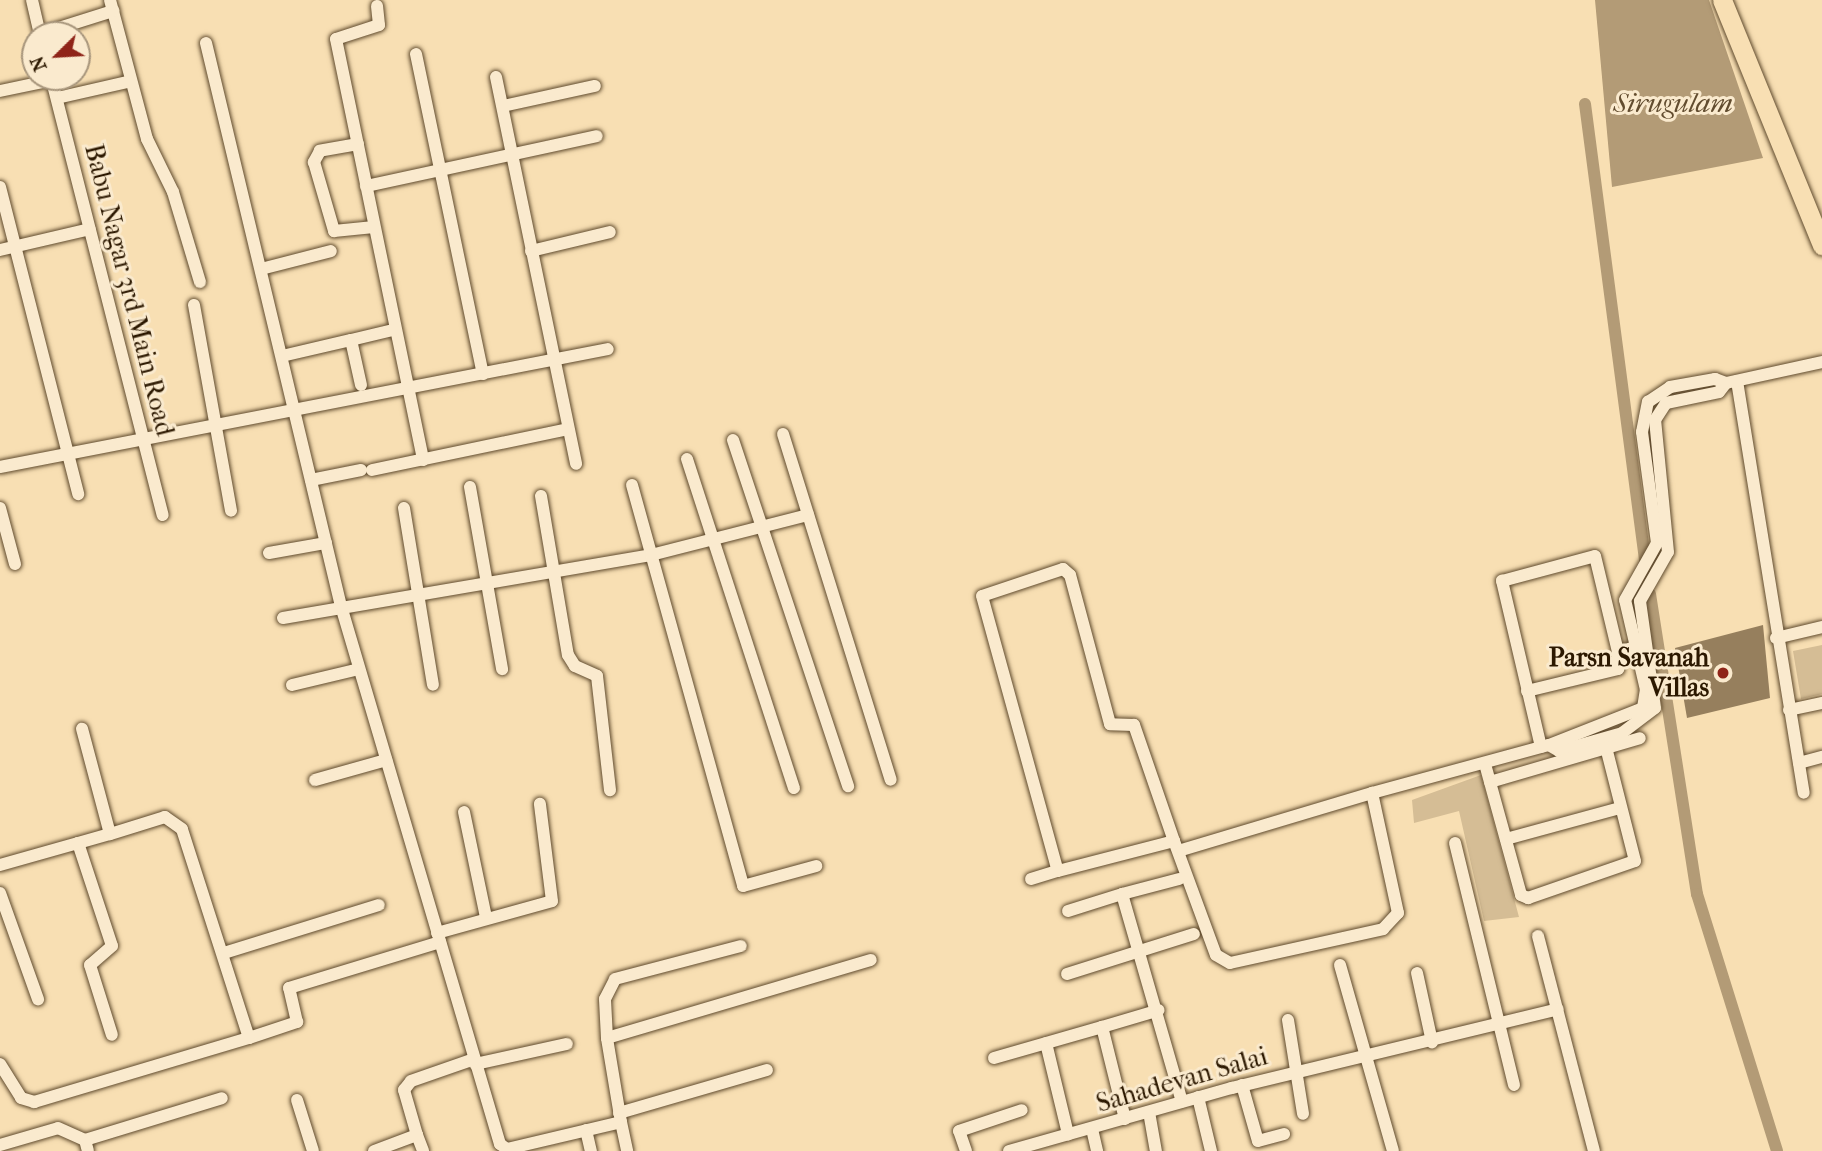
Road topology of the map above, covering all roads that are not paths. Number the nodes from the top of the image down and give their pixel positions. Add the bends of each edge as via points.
1 (32, 0) edge
2 (1722, 0) edge
3 (1735, 0) edge
4 (112, 6) edge
5 (377, 6) dead end
6 (37, 21) edge
7 (73, 21) edge
8 (206, 43) dead end
9 (416, 54) dead end
10 (496, 77) dead end
11 (131, 81) junction
12 (21, 86) edge
13 (595, 86) dead end
14 (0, 91) edge
15 (55, 91) edge
16 (57, 98) junction
17 (503, 106) junction
18 (597, 136) dead end
19 (358, 144) junction
20 (512, 154) junction
21 (438, 172) junction
22 (366, 186) junction
23 (0, 187) edge
24 (1822, 214) edge
25 (374, 227) junction
26 (90, 229) junction
27 (610, 232) dead end
28 (1822, 245) edge
29 (15, 246) junction
30 (0, 250) edge
31 (331, 251) dead end
32 (531, 251) junction
33 (261, 269) junction
34 (200, 282) dead end
35 (194, 305) dead end
36 (393, 330) junction
37 (351, 340) junction
38 (608, 349) dead end
39 (282, 356) junction
40 (553, 360) junction
41 (1822, 362) edge
42 (484, 374) junction
43 (1731, 382) junction
44 (361, 385) dead end
45 (1661, 390) junction
46 (407, 391) junction
47 (1667, 403) junction
48 (295, 411) junction
49 (219, 426) junction
50 (569, 429) junction
51 (783, 434) dead end
52 (1656, 435) junction
53 (1642, 436) junction
54 (144, 440) junction
55 (733, 440) dead end
56 (67, 454) junction
57 (687, 459) dead end
58 (423, 460) junction
59 (576, 464) dead end
60 (0, 467) edge
61 (311, 480) junction
62 (632, 485) dead end
63 (470, 487) dead end
64 (78, 494) dead end
65 (541, 496) dead end
66 (0, 508) edge
67 (404, 508) dead end
68 (231, 511) dead end
69 (163, 515) dead end
70 (808, 515) junction
71 (762, 526) junction
72 (713, 540) junction
73 (326, 543) junction
74 (1663, 543) junction
75 (269, 553) dead end
76 (651, 555) junction
77 (15, 564) dead end
78 (555, 570) junction
79 (487, 581) junction
80 (419, 593) junction
81 (1625, 600) junction
82 (1640, 601) junction
83 (341, 606) junction
84 (283, 618) dead end
85 (1822, 627) edge
86 (1776, 638) junction
87 (1636, 648) junction
88 (1618, 652) junction
89 (502, 668) dead end
90 (359, 669) junction
91 (292, 685) dead end
92 (433, 685) dead end
93 (1651, 689) junction
94 (1527, 691) junction
95 (1822, 703) edge
96 (1789, 710) junction
97 (1642, 716) junction
98 (82, 729) dead end
99 (1587, 729) junction
100 (1640, 738) dead end
101 (1591, 743) junction
102 (1545, 746) junction
103 (1606, 747) junction
104 (1822, 757) edge
105 (386, 760) junction
106 (1799, 763) junction
107 (1485, 764) junction
108 (314, 780) dead end
109 (891, 780) dead end
110 (1490, 782) junction
111 (848, 786) dead end
112 (794, 788) dead end
113 (610, 790) dead end
114 (1372, 793) junction
115 (1804, 793) dead end
116 (540, 804) dead end
117 (1620, 808) junction
118 (464, 812) dead end
119 (110, 834) junction
120 (1506, 839) junction
121 (78, 843) junction
122 (1455, 843) dead end
123 (1178, 846) junction
124 (0, 864) edge
125 (816, 866) dead end
126 (1058, 871) junction
127 (1031, 879) dead end
128 (1178, 879) dead end
129 (0, 893) edge
130 (1122, 894) junction
131 (379, 905) dead end
132 (1068, 911) dead end
133 (486, 917) junction
134 (1194, 934) dead end
135 (1538, 936) dead end
136 (438, 938) junction
137 (741, 946) dead end
138 (1140, 949) junction
139 (224, 953) junction
140 (872, 960) dead end
141 (1339, 964) dead end
142 (1417, 973) dead end
143 (1066, 974) dead end
144 (38, 999) dead end
145 (1558, 1009) junction
146 (1159, 1010) junction
147 (1288, 1020) dead end
148 (1497, 1024) junction
149 (1102, 1027) junction
150 (112, 1035) dead end
151 (249, 1038) junction
152 (607, 1038) junction
153 (1432, 1042) junction
154 (1046, 1043) junction
155 (567, 1044) dead end
156 (994, 1058) dead end
157 (1368, 1059) junction
158 (475, 1062) junction
159 (0, 1064) edge
160 (767, 1070) dead end
161 (1297, 1072) junction
162 (1514, 1084) dead end
163 (1242, 1085) junction
164 (1198, 1097) junction
165 (222, 1098) dead end
166 (296, 1100) dead end
167 (1182, 1102) junction
168 (1022, 1110) dead end
169 (1149, 1112) junction
170 (1303, 1114) dead end
171 (620, 1117) junction
172 (1125, 1119) junction
173 (1092, 1129) junction
174 (586, 1130) junction
175 (1068, 1134) junction
176 (1284, 1134) dead end
177 (417, 1135) junction
178 (0, 1145) edge
179 (86, 1146) edge
180 (525, 1148) edge
181 (313, 1151) edge
182 (374, 1151) edge
183 (423, 1151) edge
184 (591, 1151) edge
185 (627, 1151) edge
186 (966, 1151) edge
187 (1009, 1151) edge
188 (1097, 1151) edge
189 (1156, 1151) edge
190 (1211, 1151) edge
191 (1393, 1151) edge
192 (1594, 1151) edge

1 - 6 street
2 - 28 main road
3 - 24 main road
4 - 7 street
4 - 11 street
5 - 19 street via 379,25 337,34
8 - 33 street
9 - 21 street
10 - 17 street
11 - 16 street
11 - 34 street
12 - 14 street
13 - 17 street
15 - 16 street, Babu Nagar 3rd Main Road
16 - 26 street, Babu Nagar 3rd Main Road
17 - 20 street
18 - 20 street
19 - 22 street
19 - 25 street via 320,151 314,162 334,231
20 - 21 street
20 - 32 street
21 - 22 street
21 - 42 street
22 - 25 street
23 - 29 street
25 - 36 street
26 - 29 street
26 - 54 street, Babu Nagar 3rd Main Road
27 - 32 street
29 - 30 street
29 - 56 street
31 - 33 street
32 - 40 street
33 - 39 street
35 - 49 street
36 - 37 street
36 - 46 street
37 - 39 street
37 - 44 street
38 - 40 street
39 - 48 street
40 - 42 street
40 - 50 street
41 - 43 street
42 - 46 street
43 - 45 street via 1715,379
43 - 47 street via 1718,392
43 - 86 street
45 - 47 street
45 - 53 street via 1643,412
46 - 48 street
46 - 58 street
47 - 52 street via 1657,413
48 - 49 street
48 - 61 street
49 - 54 street
49 - 68 street
50 - 58 street
50 - 59 street
51 - 70 street
52 - 53 street
52 - 74 street
53 - 74 street
54 - 56 street
54 - 69 street, Babu Nagar 3rd Main Road
55 - 71 street
56 - 60 street
56 - 64 street
57 - 72 street
58 - 61 street
61 - 73 street
62 - 76 street
63 - 79 street
65 - 78 street
66 - 77 street
67 - 80 street
70 - 71 street
70 - 109 street
71 - 72 street
71 - 111 street
72 - 76 street
72 - 112 street
73 - 75 street
73 - 83 street
74 - 81 street
74 - 82 street via 1664,566
76 - 78 street
76 - 125 street via 743,886
78 - 79 street
78 - 113 street via 570,662 597,676
79 - 80 street
79 - 89 street
80 - 83 street
80 - 92 street
81 - 82 street
81 - 87 street
82 - 93 street
83 - 84 street
83 - 90 street
85 - 86 street
86 - 96 street
87 - 88 street
87 - 93 street
88 - 94 street via 1618,669
88 - 94 street via 1595,556 1508,577 1501,588
90 - 91 street
90 - 105 street
93 - 97 street
94 - 102 street
95 - 96 street
96 - 106 street
97 - 99 street
97 - 101 street
98 - 119 street
99 - 101 street
99 - 102 street
100 - 103 street
101 - 102 street via 1559,751
102 - 107 street
103 - 110 street
103 - 117 street
104 - 106 street
105 - 108 street
105 - 136 street
106 - 115 street
107 - 110 street
107 - 114 street
110 - 120 street
114 - 123 street
114 - 123 street via 1398,913 1383,929 1221,961
116 - 133 street via 552,901
117 - 120 street
117 - 120 street via 1635,861 1631,867 1544,895 1521,895
118 - 133 street
119 - 121 street
119 - 139 street via 175,819
121 - 124 street
121 - 150 street via 112,946 90,965
122 - 148 street
123 - 126 street
123 - 126 street via 1134,725 1110,724 1070,575 1063,569 986,593 982,603
126 - 127 street
128 - 130 street
129 - 144 street
130 - 132 street
130 - 138 street
131 - 139 street
133 - 136 street
134 - 138 street
135 - 145 street
136 - 151 street via 289,988 297,1022
136 - 158 street
137 - 152 street via 615,979 605,999
138 - 143 street
138 - 146 street
139 - 151 street
140 - 152 street
141 - 157 street
142 - 153 street
145 - 148 street, Sahadevan Salai
145 - 192 street
146 - 149 street
146 - 167 street
147 - 161 street
148 - 153 street, Sahadevan Salai
148 - 162 street
149 - 154 street
149 - 172 street
151 - 159 street via 34,1102 21,1098
152 - 171 street
153 - 157 street, Sahadevan Salai
154 - 156 street
154 - 175 street
155 - 158 street
157 - 161 street, Sahadevan Salai
157 - 191 street
158 - 177 street via 424,1075 404,1090
158 - 180 street via 500,1144 507,1149
160 - 171 street
161 - 163 street, Sahadevan Salai
161 - 170 street
163 - 164 street, Sahadevan Salai
163 - 176 street via 1258,1141
164 - 167 street, Sahadevan Salai
164 - 190 street
165 - 179 street
166 - 181 street
167 - 169 street, Sahadevan Salai
168 - 186 street via 953,1133
169 - 172 street, Sahadevan Salai
169 - 189 street
171 - 174 street
171 - 185 street
172 - 173 street, Sahadevan Salai
173 - 175 street, Sahadevan Salai
173 - 188 street
174 - 180 street
174 - 184 street
175 - 187 street, Sahadevan Salai
177 - 182 street
177 - 183 street
178 - 179 street via 58,1128

